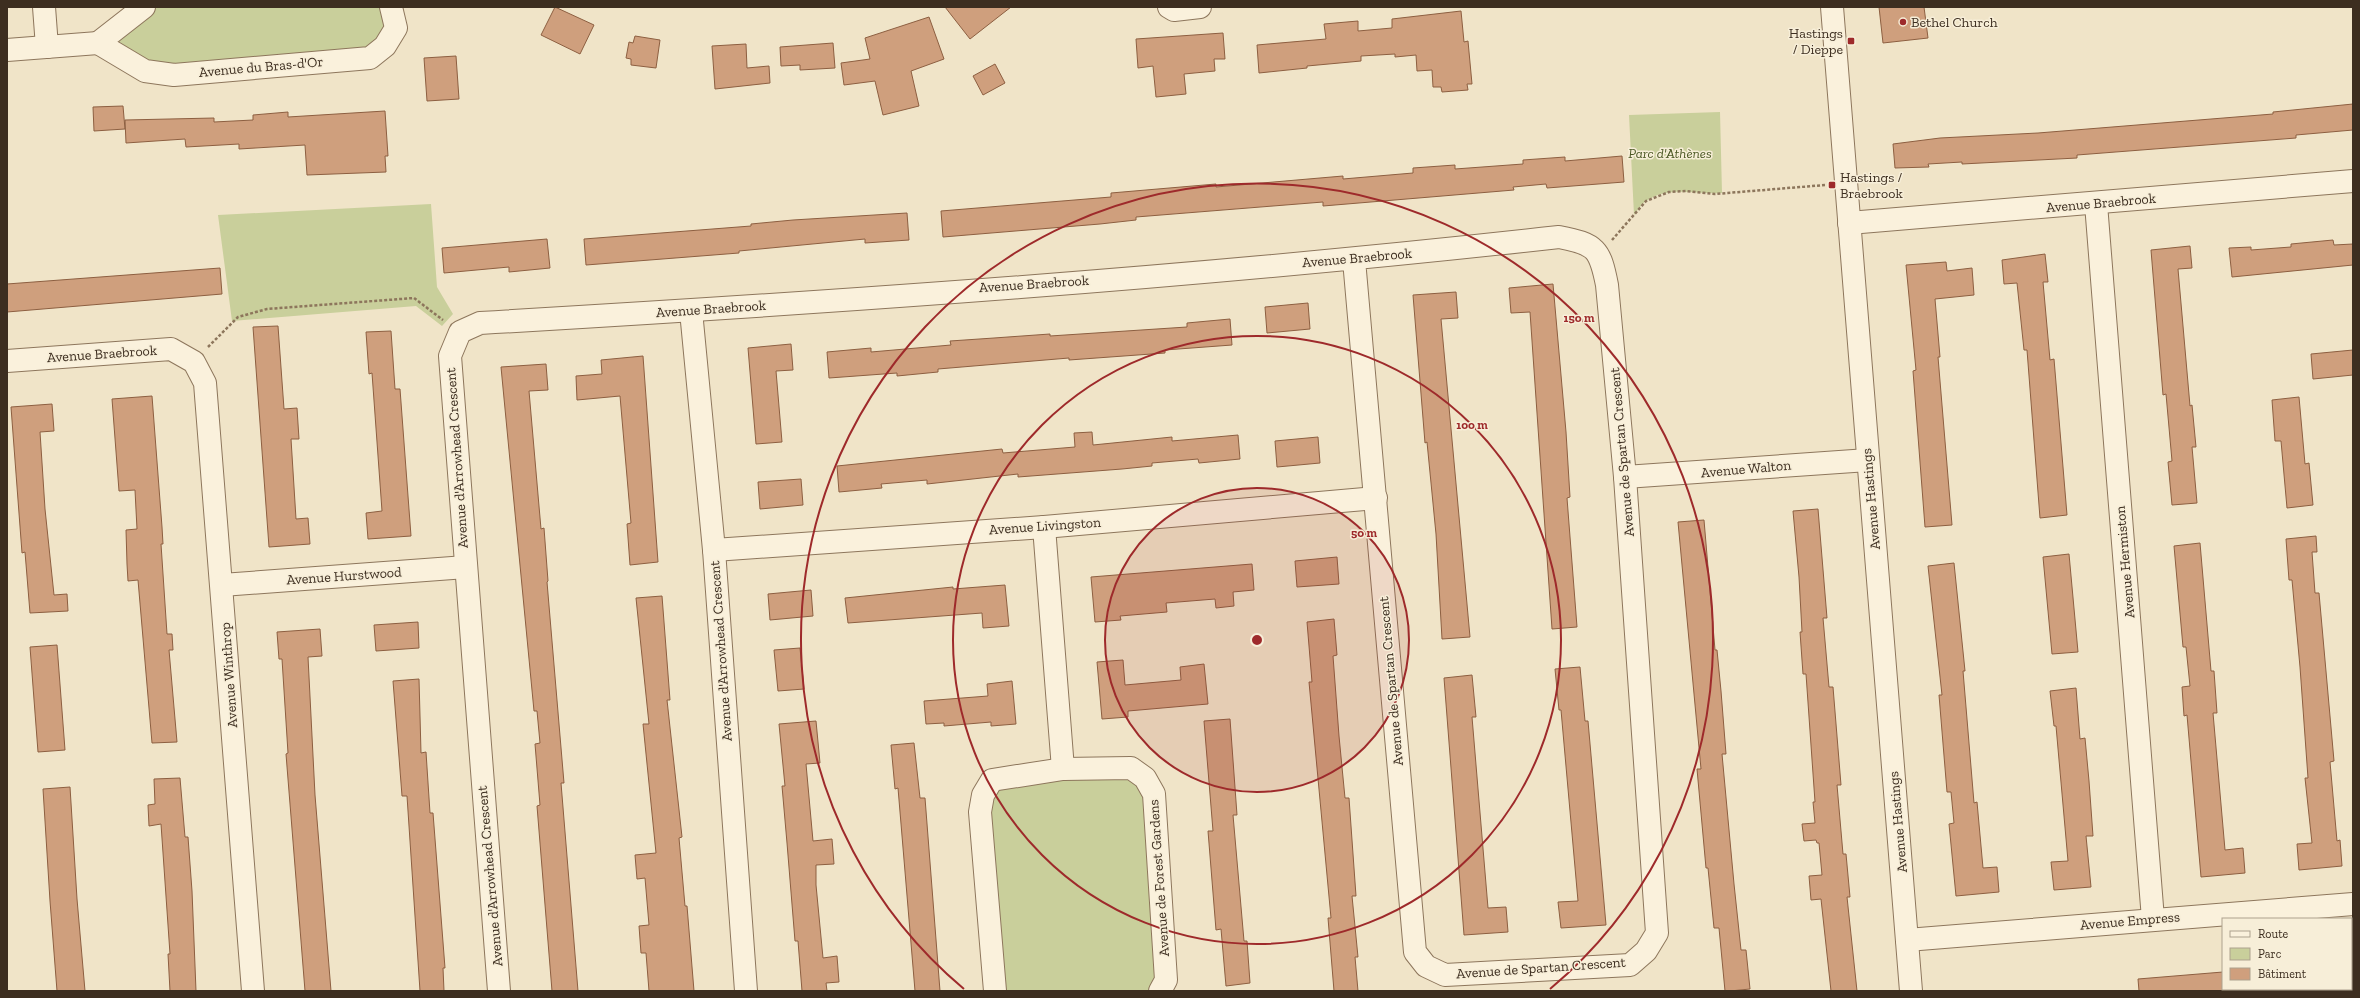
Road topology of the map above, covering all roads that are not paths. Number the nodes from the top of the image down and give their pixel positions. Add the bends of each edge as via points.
1 (44, 7) edge
2 (144, 7) edge
3 (391, 7) edge
4 (1168, 7) edge
5 (1200, 7) edge
6 (1832, 7) edge
7 (98, 43) junction
8 (48, 47) junction
9 (7, 50) edge
10 (2353, 181) edge
11 (2096, 204) junction
12 (1849, 223) junction
13 (1606, 250) joint
14 (1354, 260) junction
15 (691, 310) junction
16 (453, 328) joint
17 (200, 356) joint
18 (7, 361) edge
19 (1868, 460) junction
20 (1624, 477) junction
21 (1376, 498) junction
22 (1044, 526) junction
23 (714, 550) junction
24 (466, 567) junction
25 (222, 585) junction
26 (1063, 770) junction
27 (2353, 904) edge
28 (2153, 919) junction
29 (1908, 940) junction
30 (253, 991) edge
31 (499, 991) edge
32 (746, 991) edge
33 (995, 991) edge
34 (1160, 991) edge
35 (1911, 991) edge

1 - 8 street
2 - 7 street
3 - 7 street, Avenue du Bras-d'Or via 396,28 385,46 370,58 174,75 145,71
4 - 5 street via 1174,10
6 - 12 street, Avenue Hastings
7 - 8 street
8 - 9 street
10 - 11 street, Avenue Braebrook
11 - 12 street, Avenue Braebrook
11 - 28 street, Avenue Hermiston
12 - 19 street, Avenue Hastings
13 - 14 street, Avenue Braebrook via 1559,236
13 - 20 street, Avenue de Spartan Crescent
14 - 15 street, Avenue Braebrook
14 - 21 street, Avenue de Spartan Crescent
15 - 16 street, Avenue Braebrook via 480,323
15 - 23 street, Avenue d'Arrowhead Crescent
16 - 24 street, Avenue d'Arrowhead Crescent via 450,356
17 - 18 street, Avenue Braebrook via 171,349
17 - 25 street, Avenue Winthrop via 205,383
19 - 20 street, Avenue Walton
19 - 29 street, Avenue Hastings
20 - 21 street, Avenue de Spartan Crescent via 1657,933 1646,951 1630,965 1445,975 1426,966 1415,952
21 - 22 street, Avenue Livingston
22 - 23 street, Avenue Livingston
22 - 26 street
23 - 32 street, Avenue d'Arrowhead Crescent
24 - 25 street, Avenue Hurstwood
24 - 31 street, Avenue d'Arrowhead Crescent
25 - 30 street, Avenue Winthrop
26 - 33 street, Avenue de Forest Gardens via 992,780 983,795 980,812
26 - 34 street, Avenue de Forest Gardens via 1131,768 1145,778 1154,794 1166,980
27 - 28 street, Avenue Empress
28 - 29 street, Avenue Empress
29 - 35 street, Avenue Hastings

